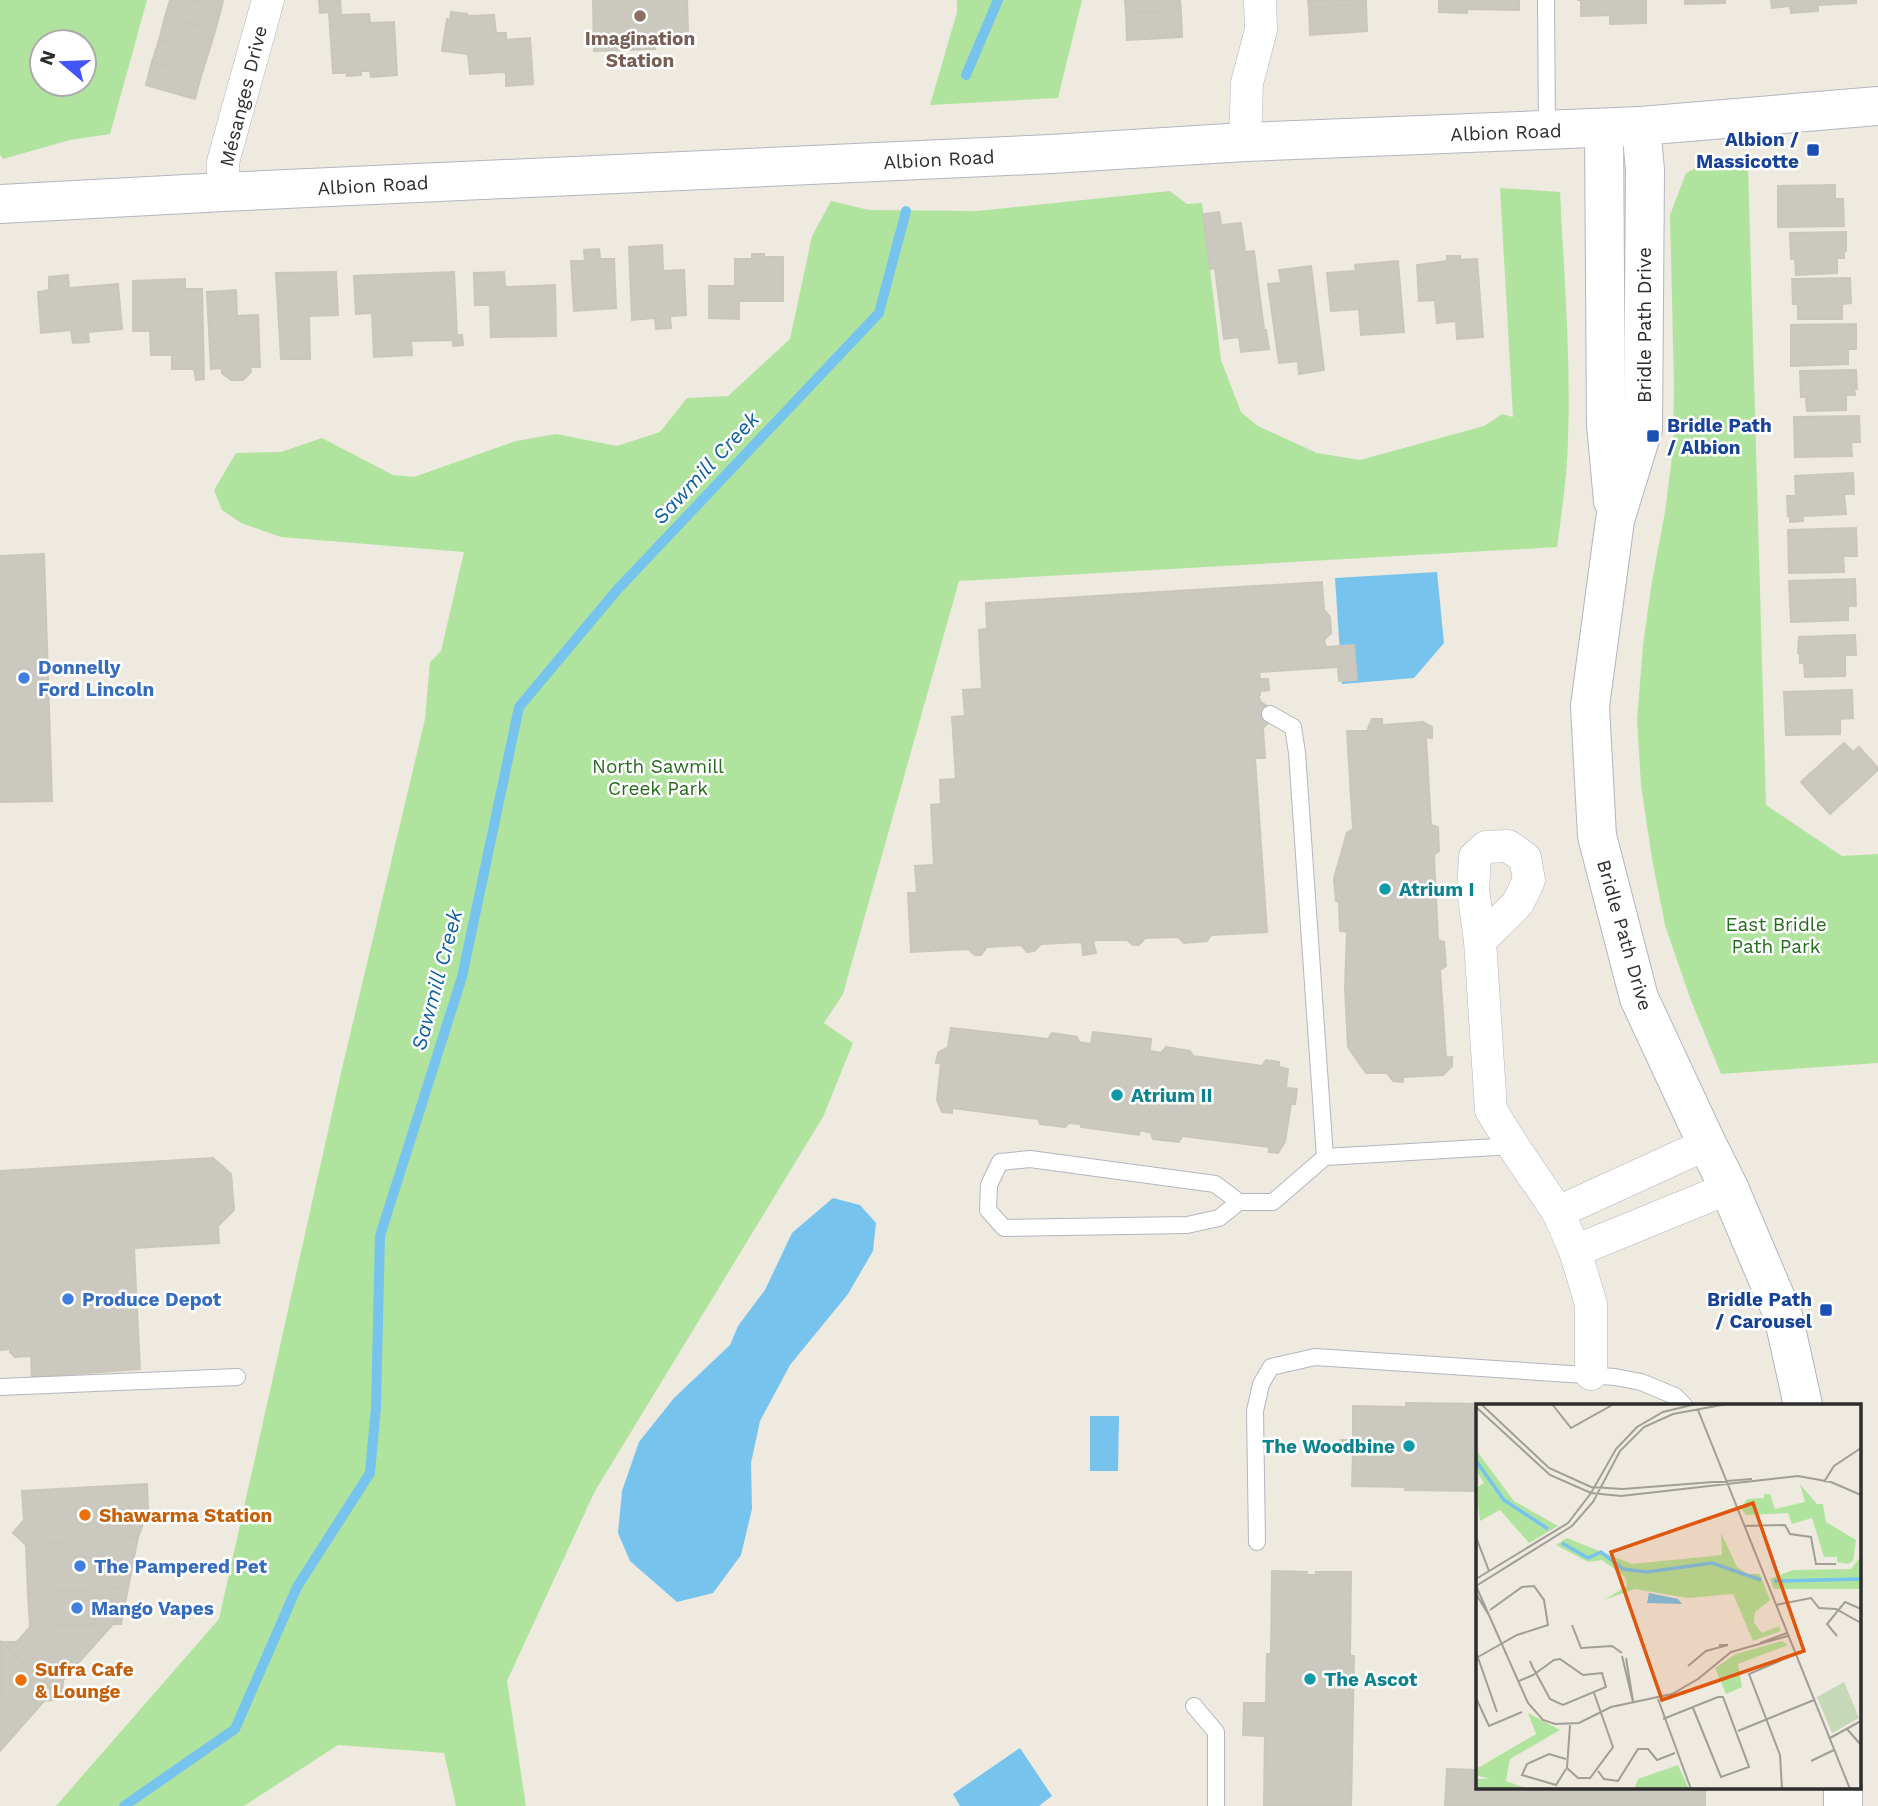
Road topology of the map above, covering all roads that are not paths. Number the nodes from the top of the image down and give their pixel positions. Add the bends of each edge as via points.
1 (268, 0) edge
2 (1260, 0) edge
3 (1546, 0) edge
4 (1878, 106) edge
5 (1623, 127) junction
6 (1547, 131) junction
7 (1245, 142) junction
8 (223, 192) junction
9 (0, 204) edge
10 (1270, 714) dead end
11 (1480, 941) dead end
12 (1707, 1144) junction
13 (1513, 1146) junction
14 (1325, 1157) junction
15 (1729, 1188) junction
16 (1239, 1202) junction
17 (1558, 1212) junction
18 (1574, 1251) junction
19 (1591, 1374) junction
20 (237, 1377) dead end
21 (0, 1387) edge
22 (1683, 1404) edge
23 (1802, 1404) edge
24 (1257, 1542) dead end
25 (1194, 1706) dead end
26 (1843, 1788) edge
27 (1216, 1806) edge
28 (1843, 1806) edge

1 - 8 street, Mésanges Drive via 223,162
2 - 7 street via 1261,30 1247,83
3 - 6 lane
4 - 5 street, Albion Road
5 - 6 street, Albion Road
5 - 12 street, Bridle Path Drive via 1606,424 1615,520 1590,706 1597,836 1639,998
6 - 7 street, Albion Road
7 - 8 street, Albion Road
8 - 9 street, Albion Road
10 - 14 lane via 1293,727 1297,753
11 - 13 street via 1491,1110
12 - 15 street, Bridle Path Drive
12 - 17 street
13 - 14 lane
13 - 17 street
14 - 16 lane via 1273,1202
15 - 18 street
15 - 23 street, Bridle Path Drive via 1783,1315
16 - 16 lane via 1215,1184 1030,1159 1000,1162 989,1185 988,1210 1004,1228 1187,1225 1219,1218
17 - 18 street
18 - 19 street via 1591,1304
19 - 22 lane via 1641,1382
19 - 24 lane via 1315,1357 1271,1367 1255,1410
20 - 21 lane
25 - 27 lane via 1216,1732
26 - 28 street

